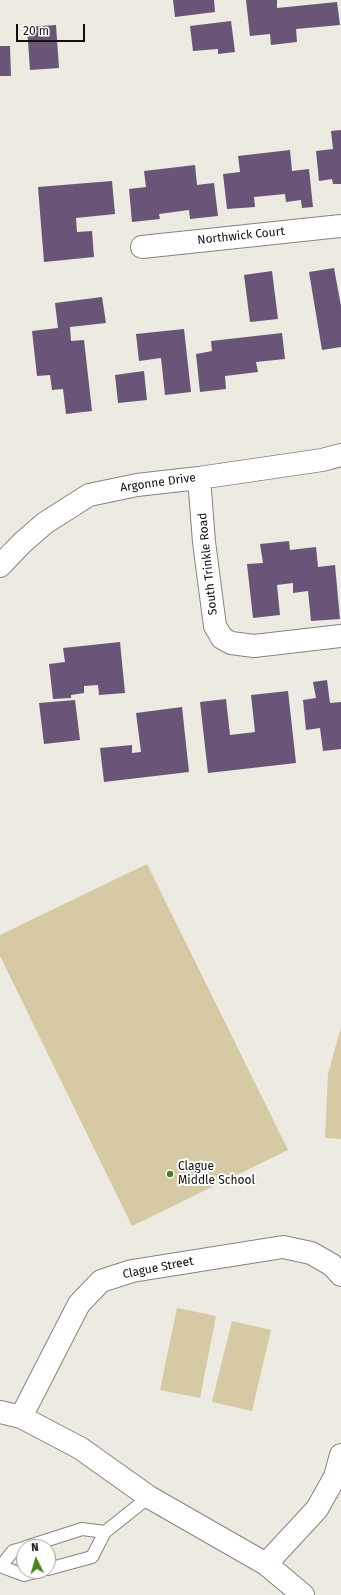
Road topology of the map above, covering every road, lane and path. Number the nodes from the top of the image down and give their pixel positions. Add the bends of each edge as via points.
1 (341, 226) edge
2 (142, 247) dead end
3 (341, 455) edge
4 (199, 478) junction
5 (0, 566) edge
6 (341, 636) edge
7 (341, 1275) edge
8 (0, 1412) edge
9 (21, 1417) junction
10 (341, 1455) edge
11 (149, 1498) junction
12 (105, 1532) junction
13 (52, 1539) edge
14 (16, 1550) edge
15 (266, 1564) junction
16 (0, 1566) edge
17 (56, 1567) edge
18 (16, 1572) edge
19 (303, 1595) edge

1 - 2 street, Northwick Court
3 - 4 street, Argonne Drive
4 - 5 street, Argonne Drive via 136,485 89,495 45,523
4 - 6 street, South Trinkle Road via 215,626 222,638 231,643 254,646
7 - 9 street, Clague Street via 332,1265 311,1253 283,1247 132,1271 101,1281 79,1304
8 - 9 street
9 - 11 street via 80,1448
10 - 15 street via 335,1477 317,1509
11 - 12 lane
11 - 15 street
12 - 13 lane via 82,1530
12 - 17 lane via 92,1557
14 - 16 lane
15 - 19 street
16 - 18 lane

